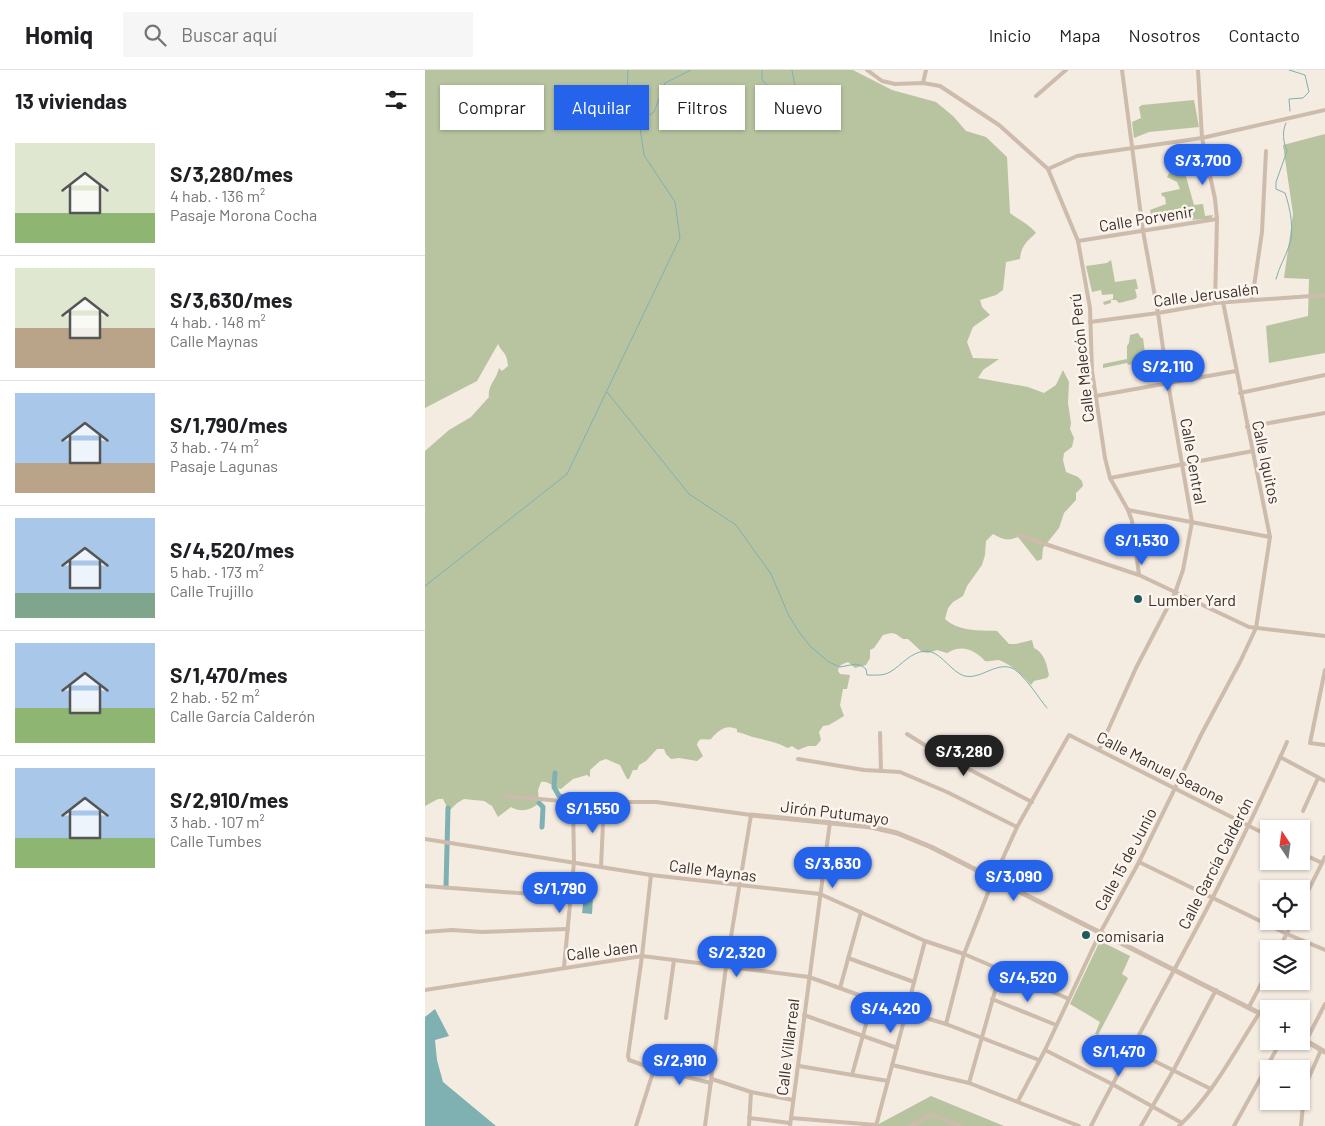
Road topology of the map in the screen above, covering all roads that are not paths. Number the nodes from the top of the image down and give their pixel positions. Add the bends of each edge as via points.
1 (867, 70) edge
2 (926, 70) edge
3 (1067, 70) edge
4 (1122, 70) edge
5 (1198, 70) edge
6 (923, 83) junction
7 (1036, 96) dead end
8 (1325, 110) edge
9 (1203, 138) junction
10 (1132, 149) junction
11 (1266, 151) dead end
12 (1048, 169) junction
13 (1217, 219) junction
14 (1143, 231) junction
15 (1078, 242) junction
16 (1325, 295) edge
17 (1252, 300) junction
18 (1215, 302) junction
19 (1223, 302) junction
20 (1158, 313) junction
21 (1090, 322) junction
22 (1236, 370) junction
23 (1325, 375) edge
24 (1167, 383) junction
25 (1240, 393) junction
26 (1096, 396) junction
27 (1325, 413) edge
28 (1247, 427) junction
29 (1253, 451) junction
30 (1183, 464) junction
31 (1110, 478) junction
32 (1128, 510) junction
33 (1192, 522) junction
34 (1018, 535) dead end
35 (1270, 537) junction
36 (1139, 575) junction
37 (1175, 593) junction
38 (1255, 628) junction
39 (1325, 635) edge
40 (1325, 670) edge
41 (879, 733) dead end
42 (907, 734) dead end
43 (1287, 742) dead end
44 (1325, 745) edge
45 (1099, 750) junction
46 (1280, 757) junction
47 (798, 759) dead end
48 (881, 771) junction
49 (1318, 778) junction
50 (1325, 781) edge
51 (1175, 788) junction
52 (505, 796) dead end
53 (573, 802) junction
54 (604, 802) junction
55 (1032, 802) junction
56 (1303, 811) dead end
57 (751, 815) junction
58 (830, 822) junction
59 (1249, 826) junction
60 (1017, 827) junction
61 (1260, 832) edge
62 (425, 840) edge
63 (1310, 857) edge
64 (1325, 858) edge
65 (573, 862) junction
66 (1139, 862) junction
67 (1322, 863) junction
68 (601, 867) junction
69 (651, 875) junction
70 (993, 880) junction
71 (425, 886) edge
72 (739, 886) junction
73 (1310, 887) edge
74 (820, 894) junction
75 (571, 897) junction
76 (1213, 898) junction
77 (861, 912) junction
78 (568, 929) junction
79 (1289, 930) edge
80 (425, 932) edge
81 (1100, 934) junction
82 (1287, 934) junction
83 (1284, 940) edge
84 (925, 941) junction
85 (1325, 950) edge
86 (964, 954) junction
87 (642, 956) junction
88 (848, 958) junction
89 (674, 960) junction
90 (726, 967) junction
91 (565, 968) junction
92 (1001, 970) junction
93 (1173, 970) junction
94 (809, 977) junction
95 (915, 982) junction
96 (1260, 986) edge
97 (840, 988) junction
98 (425, 990) edge
99 (1216, 990) junction
100 (993, 999) junction
101 (1069, 999) junction
102 (873, 1000) junction
103 (1325, 1004) edge
104 (1249, 1007) junction
105 (907, 1012) junction
106 (1260, 1012) joint
107 (804, 1015) junction
108 (665, 1018) dead end
109 (946, 1024) junction
110 (1056, 1025) junction
111 (1310, 1029) edge
112 (863, 1037) junction
113 (981, 1038) junction
114 (1310, 1043) edge
115 (897, 1048) junction
116 (1130, 1049) junction
117 (1045, 1050) junction
118 (1276, 1050) edge
119 (1323, 1051) edge
120 (1039, 1060) junction
121 (892, 1065) junction
122 (799, 1066) junction
123 (654, 1069) junction
124 (1173, 1071) junction
125 (852, 1074) junction
126 (711, 1081) junction
127 (888, 1081) junction
128 (969, 1083) junction
129 (1112, 1084) junction
130 (1211, 1089) junction
131 (751, 1092) junction
132 (793, 1100) junction
133 (1018, 1101) junction
134 (1153, 1106) junction
135 (749, 1118) junction
136 (791, 1123) edge
137 (839, 1124) edge
138 (876, 1125) edge
139 (1181, 1125) edge
140 (635, 1126) edge
141 (705, 1126) edge
142 (749, 1126) edge
143 (911, 1126) edge
144 (960, 1126) edge
145 (1079, 1126) edge
146 (1091, 1126) edge
147 (1141, 1126) edge
148 (1234, 1126) edge
149 (1301, 1126) edge

1 - 6 street via 882,81
2 - 6 street
3 - 7 street
4 - 10 street, Calle Central
5 - 9 street
6 - 12 street via 940,86 988,117
8 - 9 street
9 - 10 street
9 - 13 street
10 - 12 street via 1077,156
10 - 14 street, Calle Central
11 - 17 street via 1262,232
12 - 15 street, Calle Malecón Perú
13 - 14 street, Calle Porvenir
13 - 18 street
14 - 15 street, Calle Porvenir
14 - 20 street, Calle Central
15 - 21 street, Calle Malecón Perú
16 - 17 street, Calle Jerusalén
17 - 19 street, Calle Jerusalén
18 - 19 street, Calle Jerusalén
18 - 20 street, Calle Jerusalén
19 - 22 street, Calle Iquitos
20 - 21 street, Calle Jerusalén
20 - 24 street, Calle Central
21 - 26 street, Calle Malecón Perú via 1091,371
22 - 24 street
22 - 25 street, Calle Iquitos
23 - 25 street
24 - 26 street
24 - 30 street, Calle Central
25 - 28 street, Calle Iquitos
26 - 31 street, Calle Malecón Perú
27 - 28 street
28 - 29 street, Calle Iquitos
29 - 30 street
29 - 35 street, Calle Iquitos
30 - 31 street
30 - 33 street, Calle Central
31 - 32 street, Calle Malecón Perú
32 - 33 street
32 - 36 street, Calle Malecón Perú
33 - 35 street
33 - 37 street, Calle Central
34 - 36 street
35 - 38 street, Calle Iquitos
36 - 37 street
37 - 38 street
37 - 45 street, Calle Central
38 - 39 street
38 - 51 street, Calle 15 de Junio
40 - 44 street via 1310,743
41 - 48 street
42 - 55 street
43 - 46 street, Calle García Calderón
45 - 51 street, Calle Manuel Seaone
45 - 55 street, Calle Manuel Seaone via 1069,735
46 - 49 street
46 - 59 street, Calle García Calderón
47 - 48 street
48 - 60 street via 900,772
49 - 50 street
49 - 56 street
51 - 59 street, Calle Manuel Seaone
51 - 66 street, Calle 15 de Junio
52 - 53 street, Jirón Putumayo
53 - 54 street, Jirón Putumayo
53 - 65 street
54 - 57 street, Jirón Putumayo via 656,802
54 - 68 street
55 - 60 street
57 - 58 street, Jirón Putumayo
57 - 72 street
58 - 70 street, Jirón Putumayo via 897,833
58 - 74 street, Calle Villarreal
59 - 61 street, Calle Manuel Seaone
59 - 76 street, Calle García Calderón
60 - 70 street
62 - 65 street, Calle Maynas
63 - 67 street
64 - 67 street
65 - 68 street, Calle Maynas
65 - 75 street
66 - 76 street
66 - 81 street, Calle 15 de Junio
67 - 73 street
68 - 69 street, Calle Maynas
69 - 72 street, Calle Maynas
69 - 87 street
70 - 81 street, Jirón Putumayo
70 - 86 street
71 - 75 street
72 - 74 street, Calle Maynas
72 - 90 street
74 - 77 street, Calle Maynas
74 - 94 street, Calle Villarreal
75 - 78 street
76 - 82 street
76 - 93 street, Calle García Calderón
77 - 84 street, Calle Maynas
77 - 88 street
78 - 80 street
78 - 91 street
79 - 82 street
81 - 93 street, Jirón Putumayo
81 - 101 street, Calle 15 de Junio
82 - 83 street
82 - 85 street
84 - 86 street, Calle Maynas
84 - 95 street
86 - 92 street, Calle Maynas
86 - 109 street
87 - 89 street, Calle Jaen
87 - 91 street, Calle Jaen
87 - 123 street via 628,1056 629,1060
88 - 95 street
88 - 97 street
89 - 90 street, Calle Jaen
89 - 108 street
90 - 94 street, Calle Jaen
90 - 126 street
91 - 98 street, Calle Jaen
92 - 100 street
92 - 101 street, Calle Maynas
93 - 99 street, Jirón Putumayo
93 - 116 street, Calle García Calderón
94 - 97 street, Calle Jaen
94 - 107 street, Calle Villarreal
95 - 105 street
96 - 104 street
97 - 102 street, Calle Jaen
99 - 104 street, Jirón Putumayo
99 - 124 street
100 - 110 street
100 - 113 street
101 - 110 street, Calle 15 de Junio
102 - 105 street, Calle Jaen
102 - 112 street
103 - 111 street
104 - 106 street, Jirón Putumayo
105 - 109 street, Calle Jaen
105 - 115 street
106 - 130 street
107 - 112 street
107 - 122 street, Calle Villarreal
109 - 113 street, Calle Jaen
110 - 117 street, Calle 15 de Junio
112 - 115 street
112 - 125 street
113 - 120 street, Calle Jaen
113 - 128 street
114 - 119 street
115 - 121 street
116 - 124 street
116 - 129 street, Calle García Calderón
117 - 120 street, Calle 15 de Junio
117 - 129 street
118 - 148 street
119 - 149 street via 1307,1082
120 - 133 street, Calle 15 de Junio
121 - 127 street
121 - 128 street
122 - 125 street
122 - 132 street, Calle Villarreal
123 - 126 street
123 - 140 street
124 - 130 street
124 - 134 street
125 - 127 street
126 - 131 street
126 - 141 street
127 - 138 street
128 - 133 street
129 - 134 street
129 - 146 street, Calle García Calderón
130 - 139 street
131 - 132 street
131 - 135 street
132 - 136 street, Calle Villarreal
133 - 145 street
134 - 139 street
134 - 147 street
135 - 136 street
135 - 142 street
136 - 137 street
137 - 138 street
143 - 144 street via 933,1115

